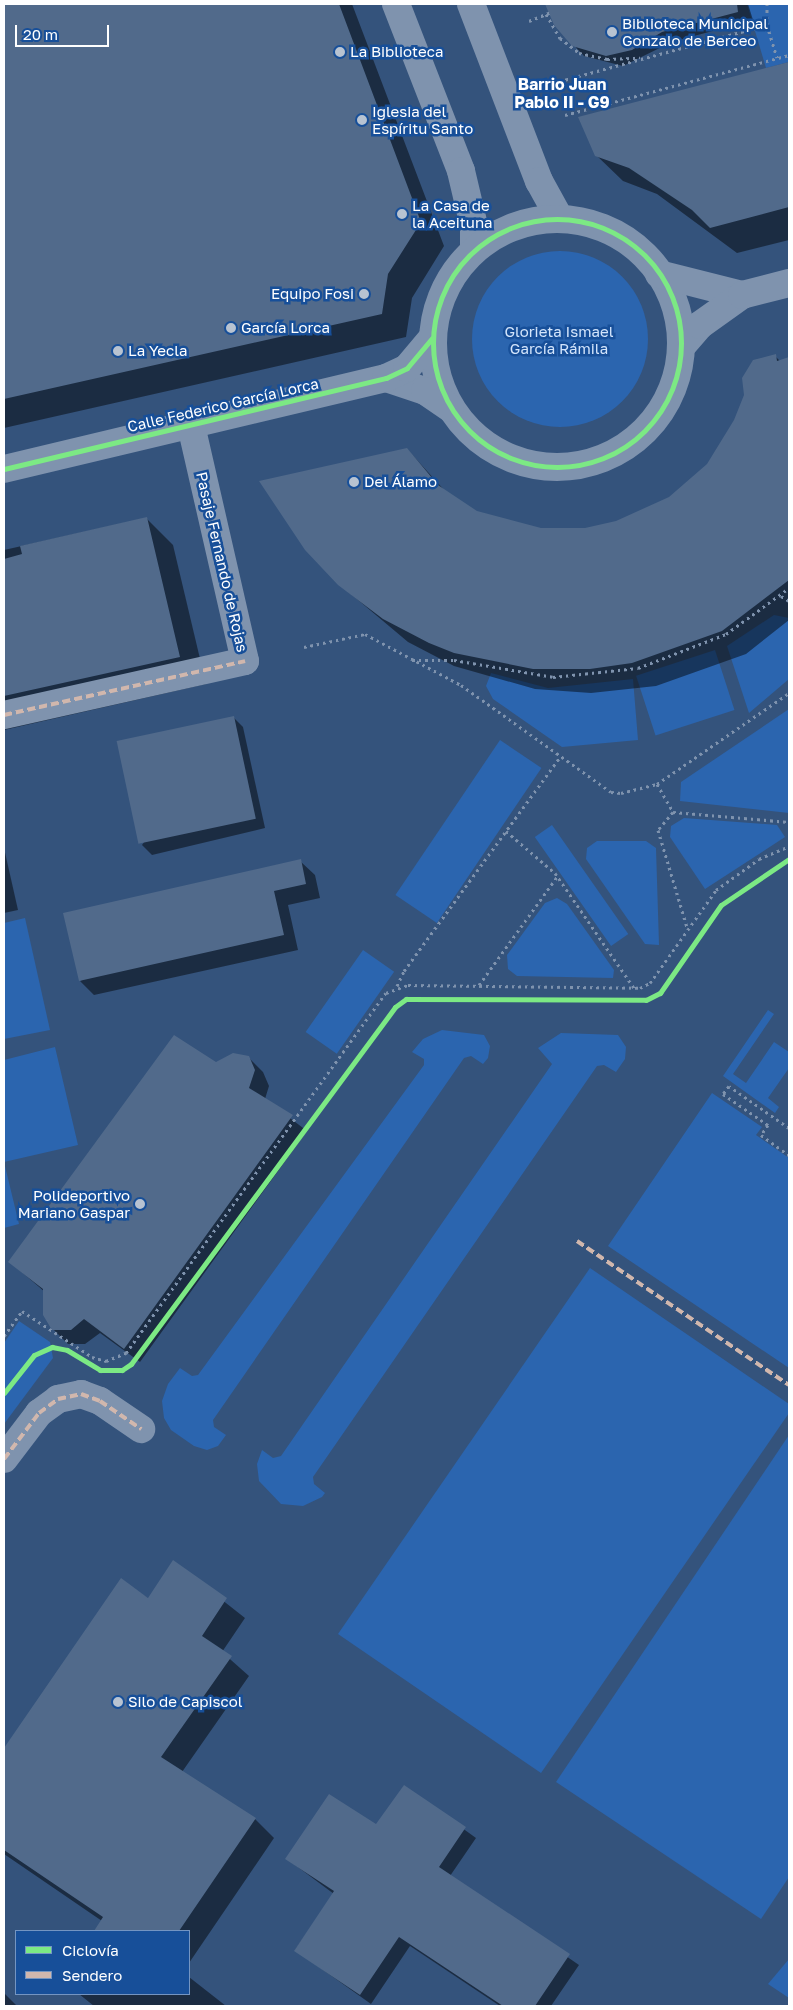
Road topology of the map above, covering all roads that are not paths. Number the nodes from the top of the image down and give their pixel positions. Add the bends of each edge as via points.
1 (396, 4) edge
2 (471, 4) edge
3 (560, 219) junction
4 (474, 250) junction
5 (659, 274) junction
6 (789, 282) edge
7 (742, 295) junction
8 (432, 338) junction
9 (681, 347) junction
10 (386, 378) junction
11 (450, 408) junction
12 (191, 426) junction
13 (4, 469) edge
14 (4, 715) edge
15 (141, 1429) dead end
16 (4, 1459) edge

1 - 4 street via 461,171 474,226
2 - 3 street via 539,181
3 - 4 street via 503,231
3 - 5 street via 617,234
4 - 8 street via 441,297
5 - 7 street
5 - 9 street via 674,303
6 - 7 street
7 - 9 street via 700,325
8 - 10 street, Calle Federico García Lorca via 407,368
8 - 11 street via 435,367
9 - 11 street via 672,390 651,427 622,451 584,464 561,467 514,460 466,429
10 - 11 street via 425,390
10 - 12 street, Calle Federico García Lorca
12 - 13 street, Calle Federico García Lorca
12 - 14 street, Pasaje Fernando de Rojas via 245,661
15 - 16 street via 100,1400 81,1394 58,1399 39,1413

